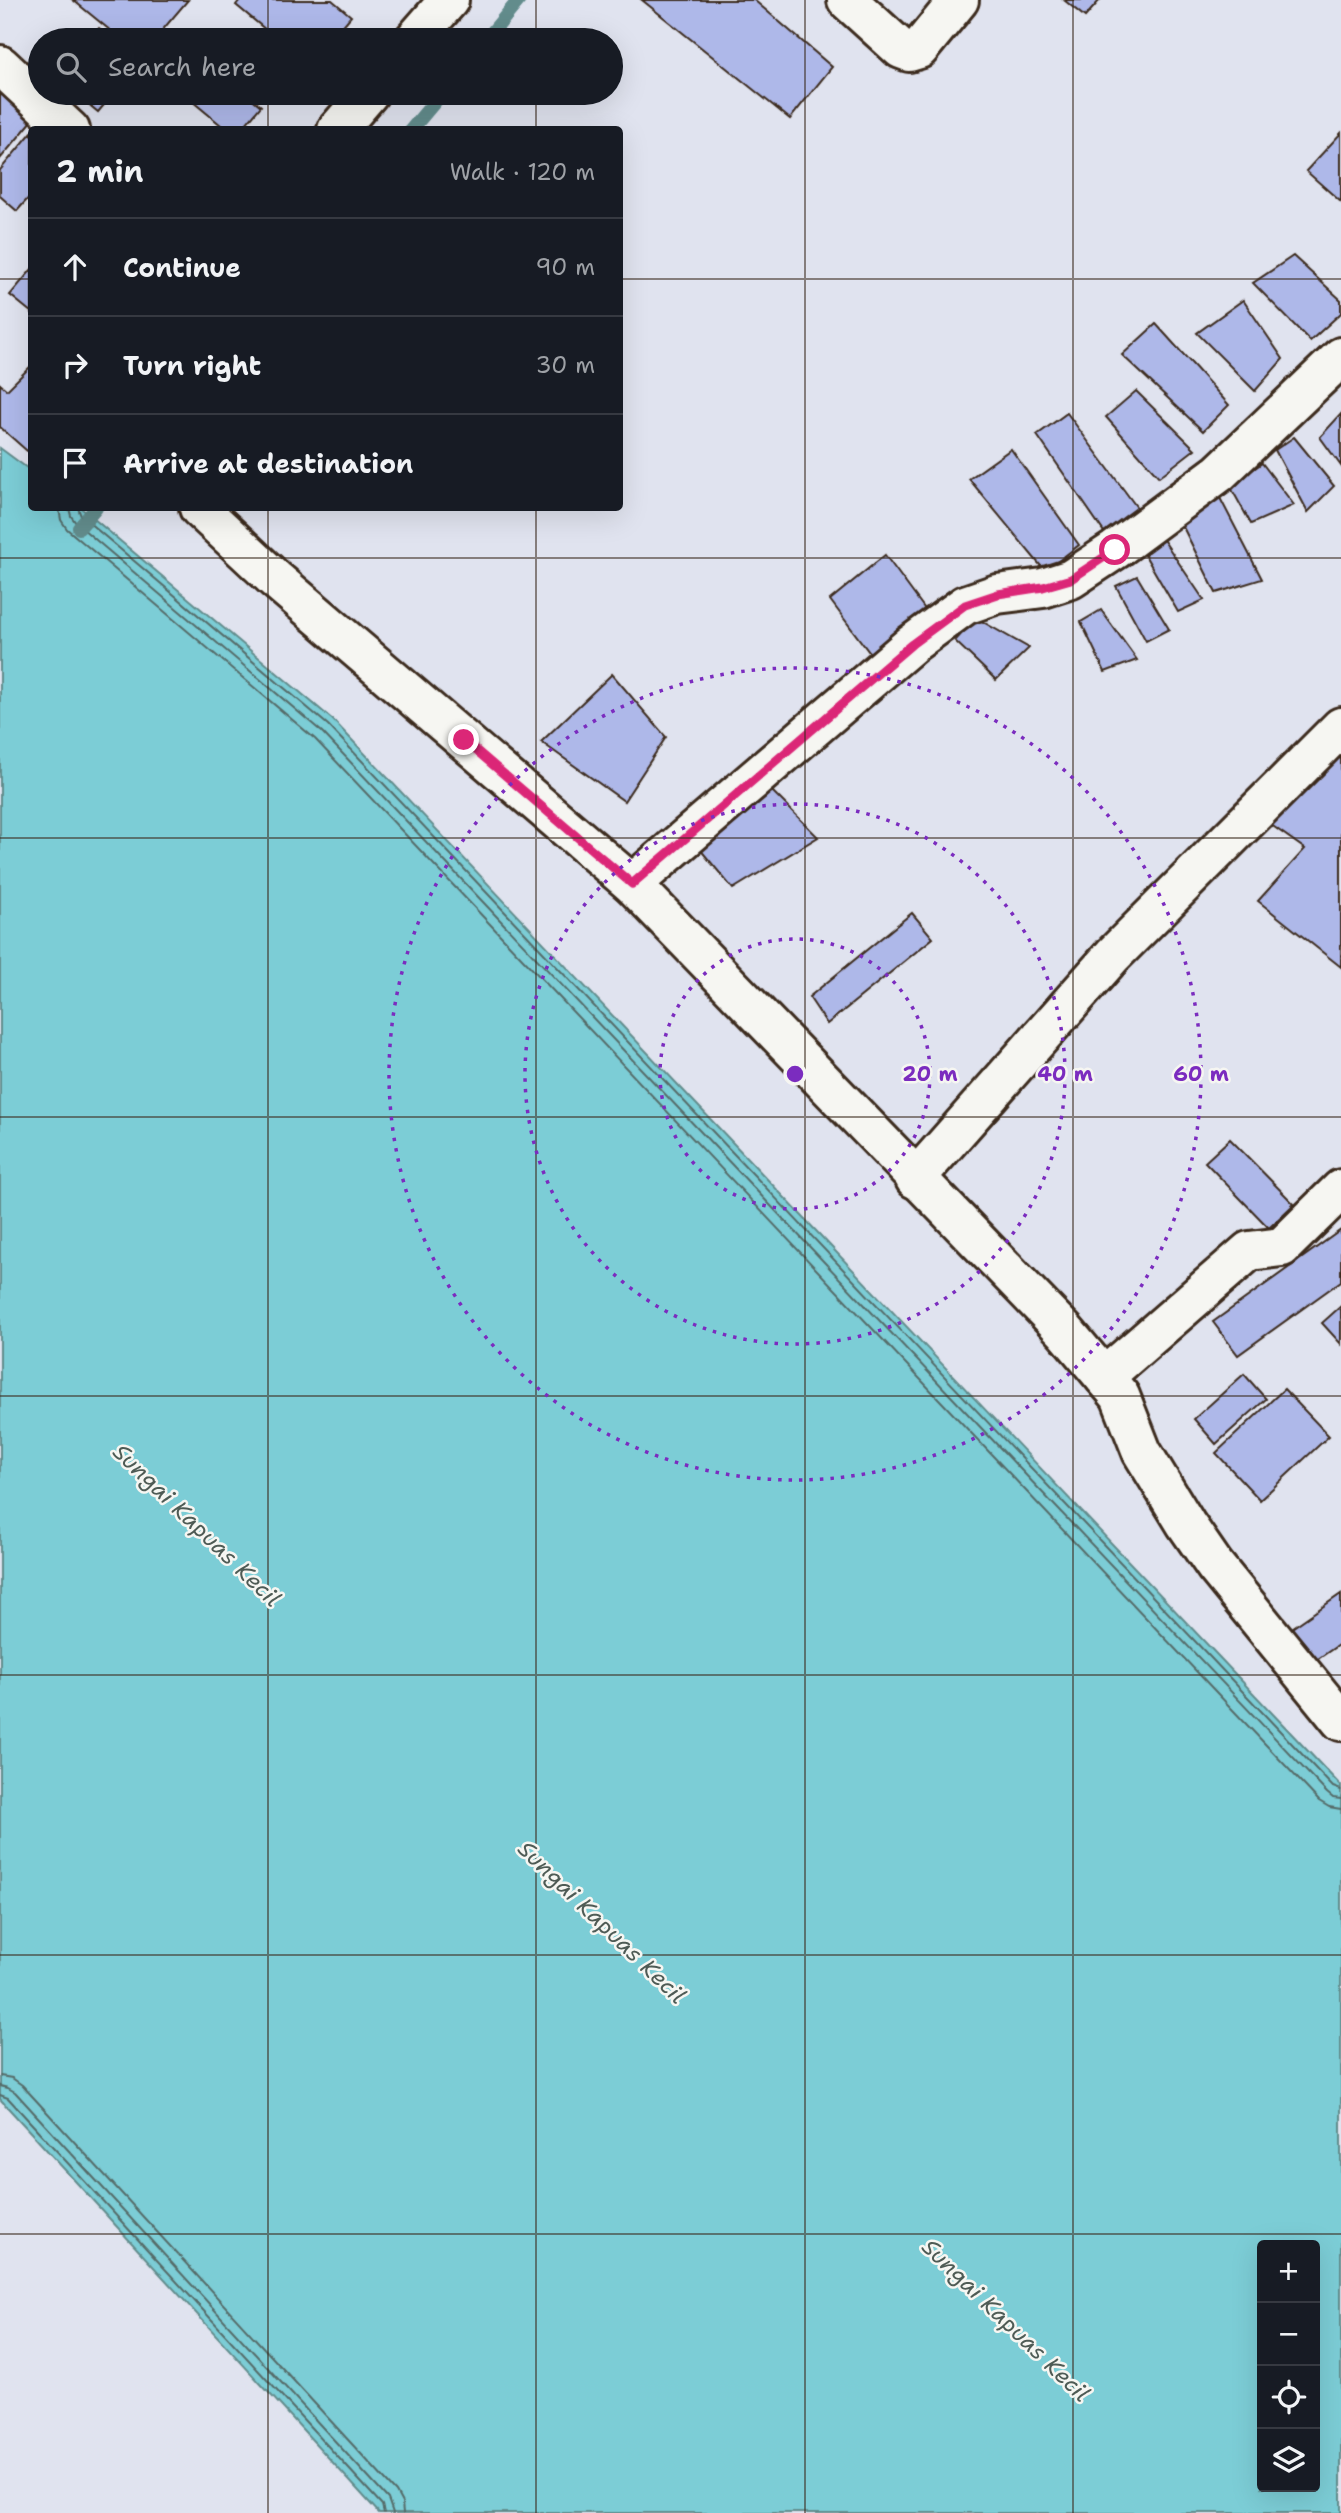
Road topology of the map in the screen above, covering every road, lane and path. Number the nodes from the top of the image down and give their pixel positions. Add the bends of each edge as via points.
1 (449, 0) edge
2 (847, 0) edge
3 (959, 0) edge
4 (424, 28) edge
5 (0, 65) edge
6 (28, 91) edge
7 (43, 105) edge
8 (359, 105) edge
9 (66, 126) edge
10 (340, 126) edge
11 (1341, 357) edge
12 (203, 511) edge
13 (1341, 727) edge
14 (632, 884) junction
15 (915, 1179) junction
16 (1341, 1189) edge
17 (1104, 1377) junction
18 (1341, 1721) edge

1 - 4 street
2 - 3 street via 909,51 919,49
5 - 6 street
7 - 9 street
8 - 10 street
11 - 14 street via 1219,473 1115,550 1071,579 965,605 912,644
12 - 14 street via 275,579
13 - 15 street via 1113,955
14 - 15 street
15 - 17 street via 1065,1331
16 - 17 street via 1282,1247 1249,1251
17 - 18 street via 1120,1396 1142,1452 1186,1524

